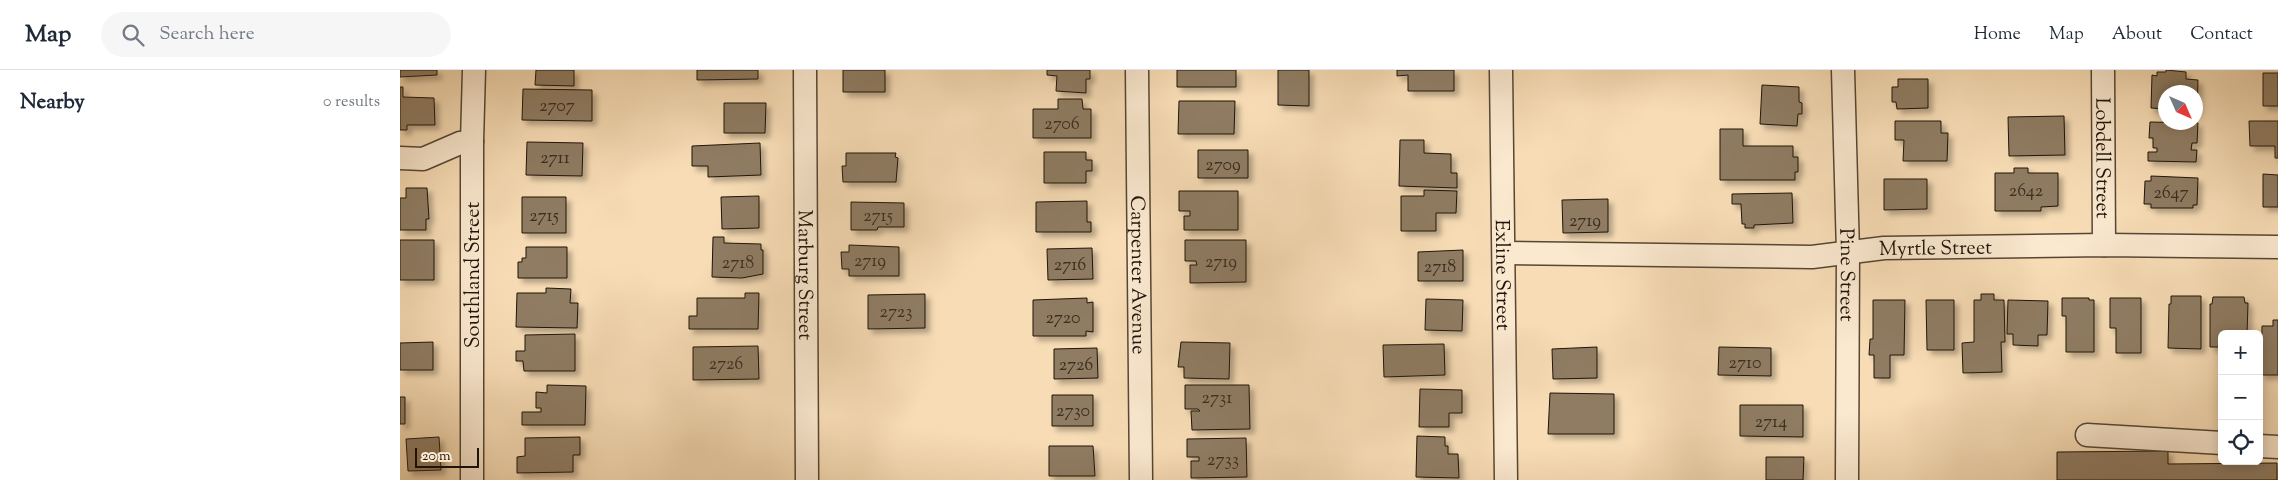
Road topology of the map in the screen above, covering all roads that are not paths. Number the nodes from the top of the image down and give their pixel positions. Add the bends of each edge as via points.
1 (474, 70) edge
2 (805, 70) edge
3 (1137, 70) edge
4 (1501, 70) edge
5 (1843, 70) edge
6 (2104, 70) edge
7 (472, 142) junction
8 (400, 158) edge
9 (2104, 245) junction
10 (2278, 247) edge
11 (1848, 252) junction
12 (1504, 253) junction
13 (2087, 435) dead end
14 (2218, 443) edge
15 (2263, 446) edge
16 (2278, 447) edge
17 (472, 480) edge
18 (807, 480) edge
19 (1141, 480) edge
20 (1506, 480) edge
21 (1847, 480) edge

1 - 7 street, Southland Street
2 - 18 street, Marburg Street
3 - 19 street, Carpenter Avenue
4 - 12 street, Exline Street
5 - 11 street, Pine Street
6 - 9 street, Lobdell Street
7 - 8 street via 460,143 423,159
7 - 17 street, Southland Street
9 - 10 street, Myrtle Street
9 - 11 street, Myrtle Street via 1884,248
11 - 12 street, Myrtle Street via 1812,257
11 - 21 street, Pine Street
12 - 20 street, Exline Street
13 - 14 street
15 - 16 street

